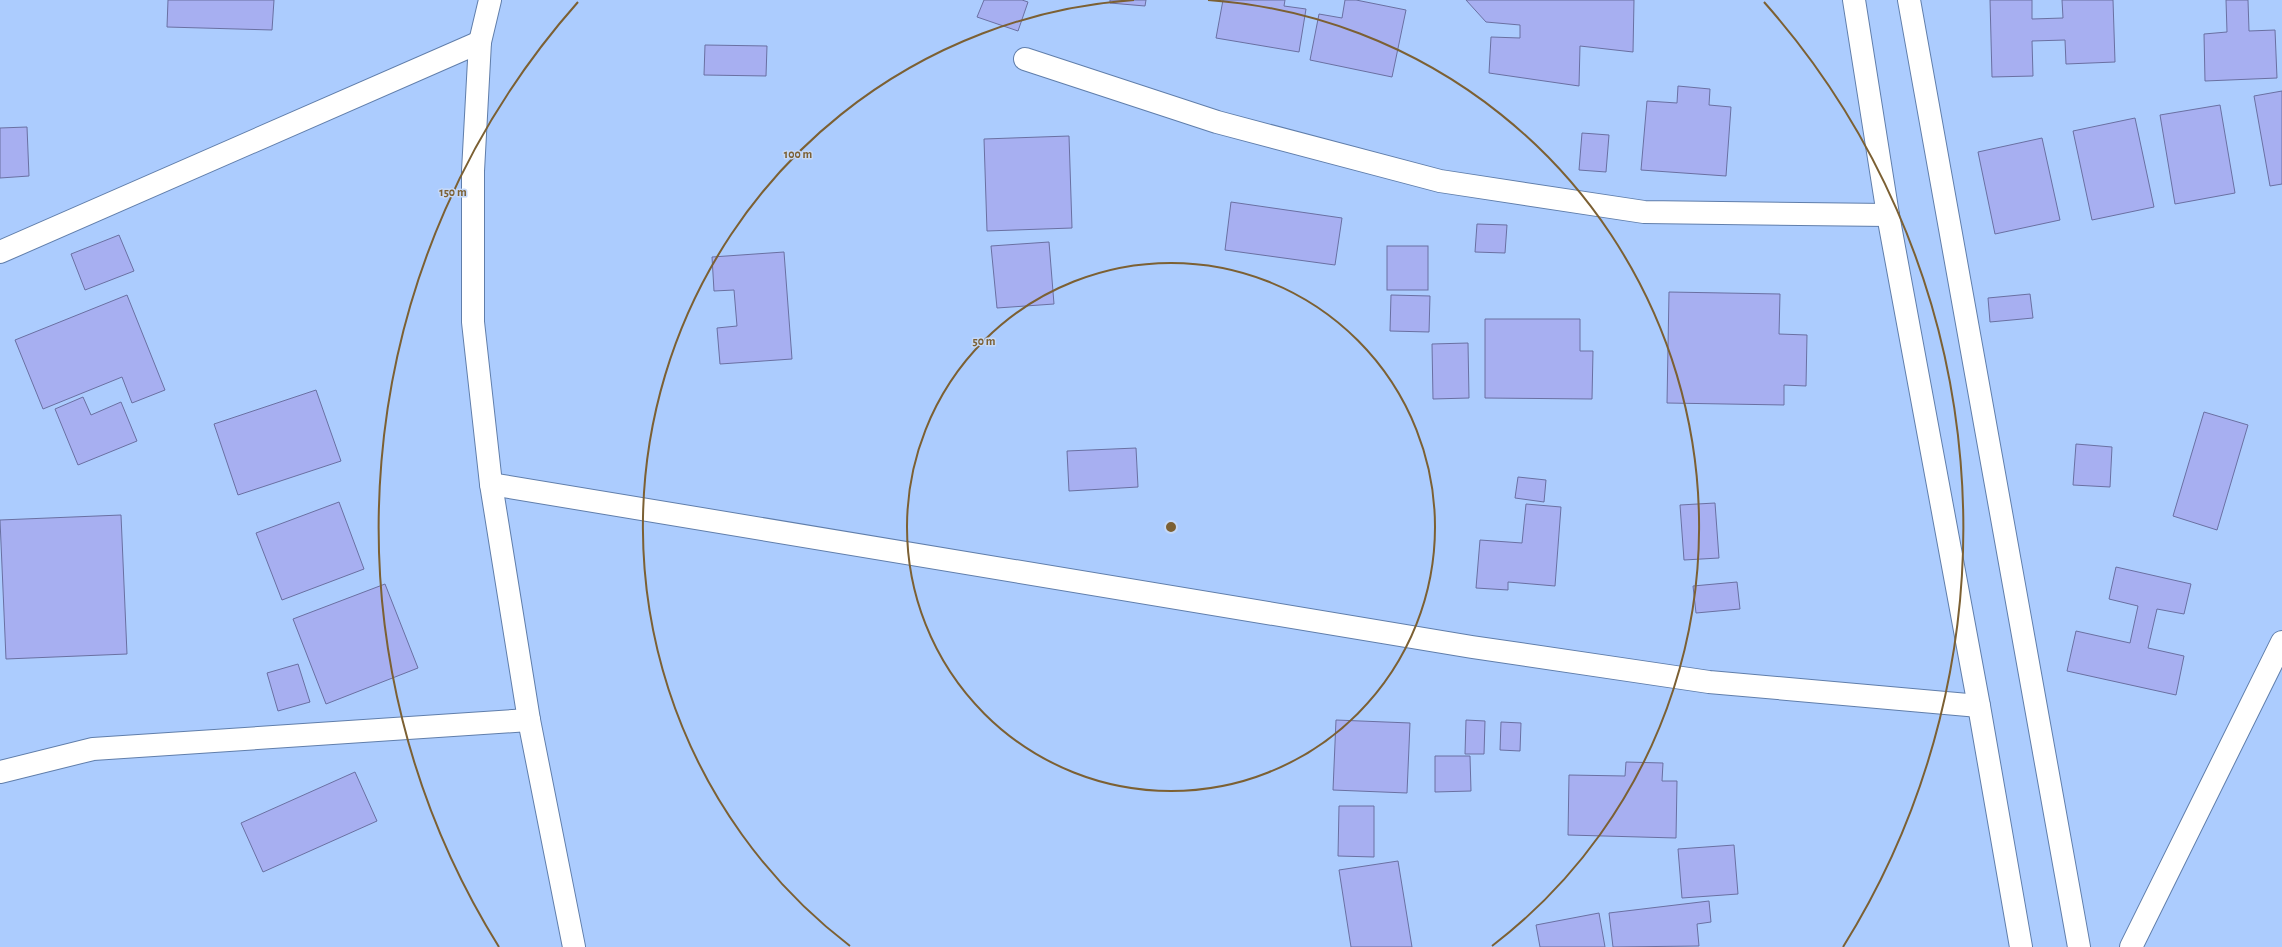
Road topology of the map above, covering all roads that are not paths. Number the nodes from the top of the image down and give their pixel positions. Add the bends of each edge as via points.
1 (490, 0) edge
2 (1854, 0) edge
3 (1909, 0) edge
4 (480, 42) junction
5 (1025, 59) dead end
6 (1888, 215) junction
7 (0, 252) edge
8 (491, 484) junction
9 (2282, 642) edge
10 (1979, 706) junction
11 (529, 720) junction
12 (0, 772) edge
13 (574, 947) edge
14 (2021, 947) edge
15 (2079, 947) edge
16 (2131, 947) edge

1 - 4 street
2 - 6 street
3 - 15 street
4 - 7 street
4 - 8 street via 473,171 473,322
5 - 6 street via 1217,122 1440,181 1644,212
6 - 10 street
8 - 10 street via 1472,647 1709,682
8 - 11 street
9 - 16 street
10 - 14 street
11 - 12 street via 93,749
11 - 13 street

